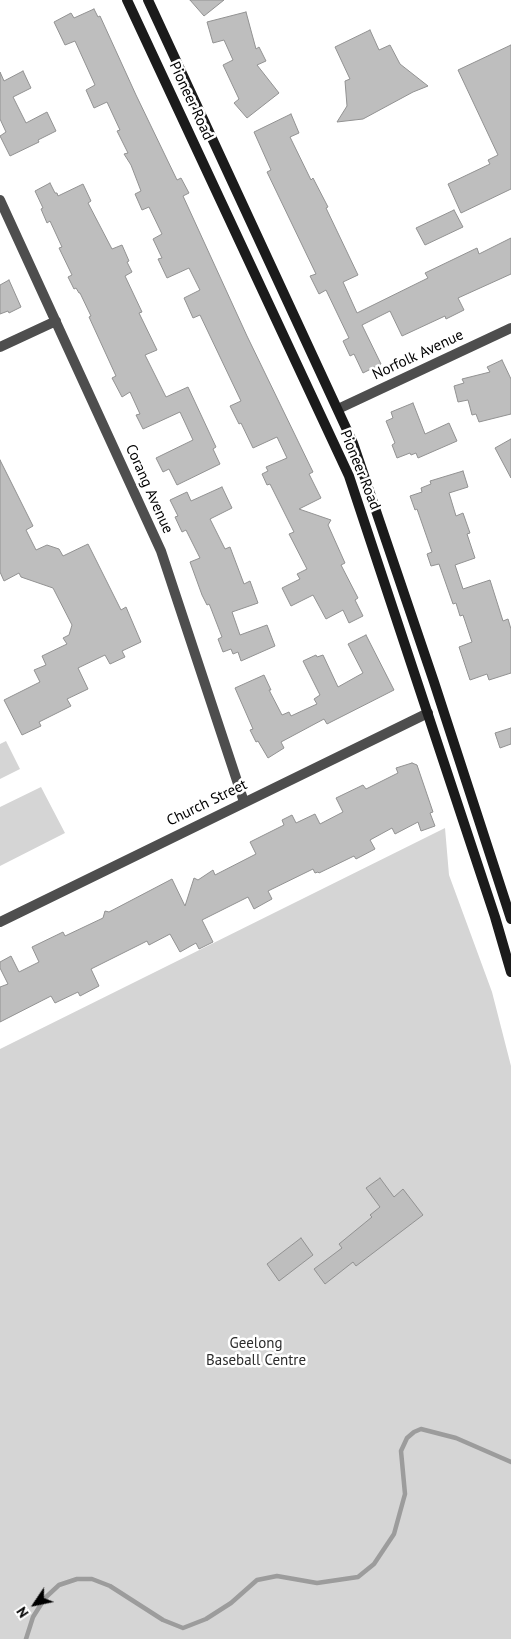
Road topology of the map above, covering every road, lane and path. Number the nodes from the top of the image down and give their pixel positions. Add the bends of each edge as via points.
1 (127, 0) edge
2 (148, 0) edge
3 (0, 200) edge
4 (56, 321) junction
5 (511, 328) edge
6 (0, 347) edge
7 (338, 409) junction
8 (322, 416) junction
9 (441, 706) junction
10 (428, 713) junction
11 (244, 802) junction
12 (510, 915) edge
13 (496, 917) junction
14 (0, 922) edge
15 (511, 972) edge

1 - 8 main road, Pioneer Road
2 - 7 main road, Pioneer Road
3 - 4 street, Corang Avenue
4 - 6 street
4 - 11 street, Corang Avenue via 161,552
5 - 7 street, Norfolk Avenue
7 - 8 main road
7 - 9 main road, Pioneer Road via 357,454
8 - 10 main road, Pioneer Road via 356,495
9 - 10 main road
9 - 12 main road, Pioneer Road
10 - 11 street, Church Street
10 - 13 main road, Pioneer Road
11 - 14 street, Church Street
12 - 13 main road
13 - 15 main road, Pioneer Road

